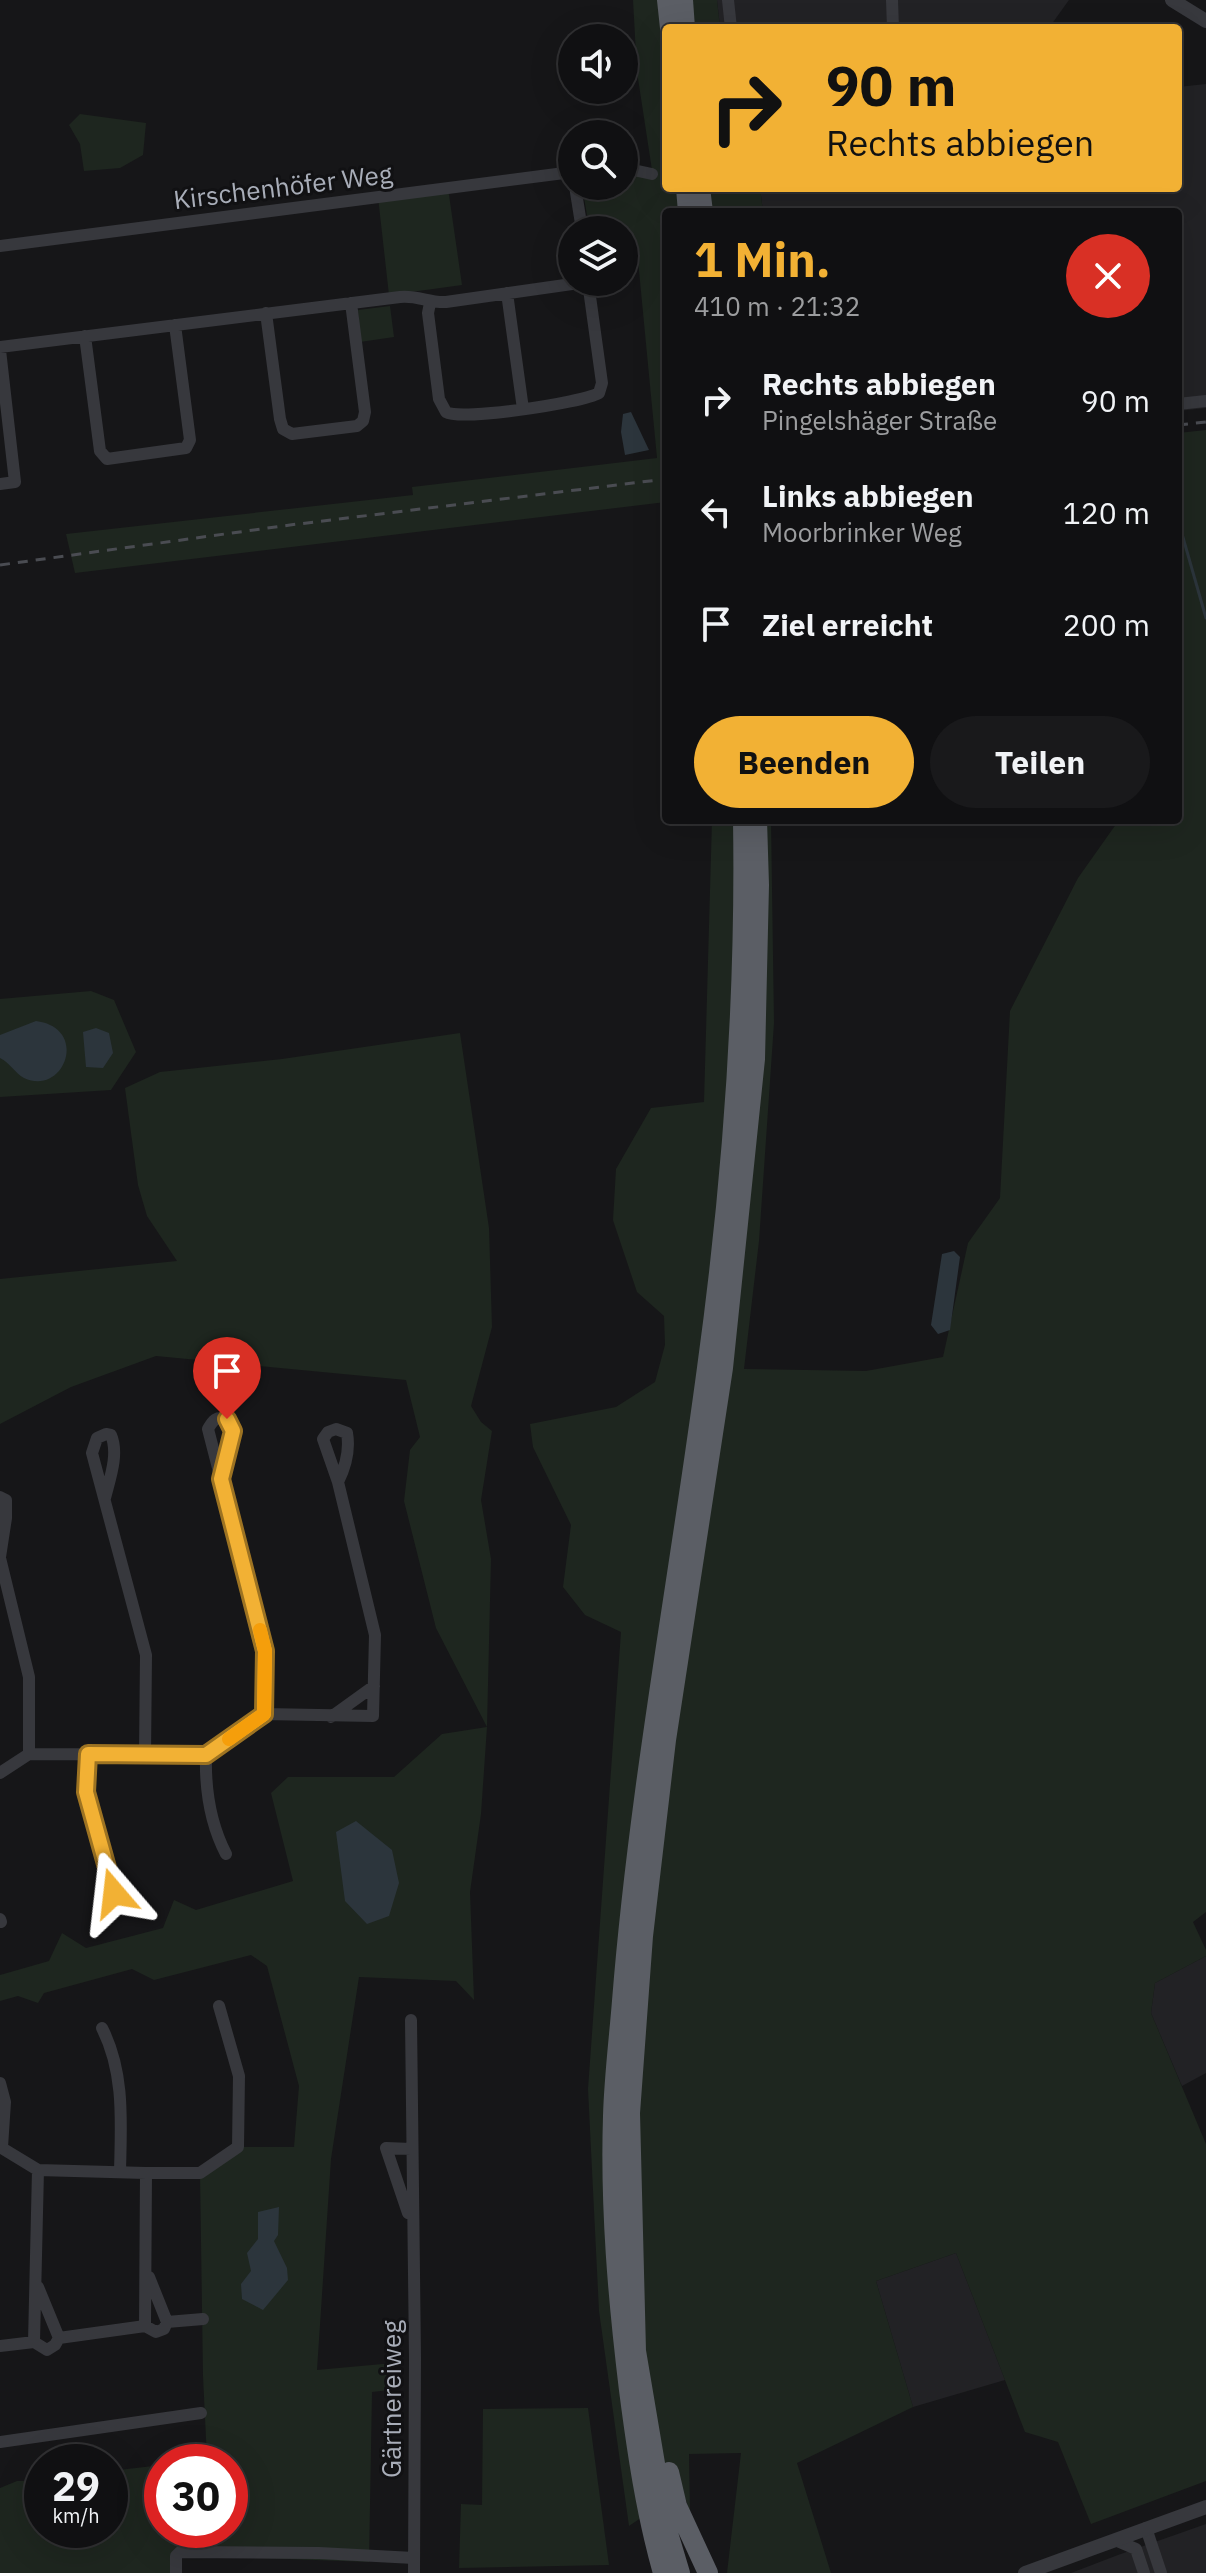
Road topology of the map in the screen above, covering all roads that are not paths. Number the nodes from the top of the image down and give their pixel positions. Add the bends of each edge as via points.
1 (667, 0) edge
2 (683, 0) edge
3 (728, 0) edge
4 (892, 0) edge
5 (1172, 0) edge
6 (1206, 21) edge
7 (670, 24) edge
8 (685, 24) edge
9 (731, 24) edge
10 (893, 24) edge
11 (638, 171) edge
12 (558, 174) edge
13 (652, 174) dead end
14 (0, 246) edge
15 (558, 286) edge
16 (507, 293) junction
17 (589, 296) edge
18 (351, 303) junction
19 (430, 303) junction
20 (266, 313) junction
21 (175, 325) junction
22 (85, 336) junction
23 (0, 349) edge
24 (1206, 401) edge
25 (1182, 404) edge
26 (523, 409) junction
27 (0, 484) edge
28 (743, 824) edge
29 (757, 824) edge
30 (714, 1376) junction
31 (221, 1479) dead end
32 (338, 1482) dead end
33 (0, 1497) edge
34 (105, 1498) dead end
35 (0, 1558) edge
36 (374, 1686) junction
37 (264, 1714) junction
38 (331, 1717) junction
39 (29, 1754) junction
40 (88, 1754) junction
41 (145, 1755) junction
42 (206, 1755) junction
43 (0, 1773) edge
44 (226, 1854) dead end
45 (114, 1893) dead end
46 (219, 2006) dead end
47 (411, 2020) dead end
48 (102, 2028) dead end
49 (0, 2083) edge
50 (1, 2147) edge
51 (411, 2149) junction
52 (38, 2170) junction
53 (120, 2172) junction
54 (146, 2173) junction
55 (412, 2225) junction
56 (146, 2269) junction
57 (35, 2280) junction
58 (203, 2319) dead end
59 (167, 2322) junction
60 (145, 2326) junction
61 (59, 2338) junction
62 (34, 2342) junction
63 (0, 2346) edge
64 (636, 2351) junction
65 (201, 2413) dead end
66 (0, 2442) edge
67 (1206, 2507) edge
68 (1140, 2530) junction
69 (1115, 2540) junction
70 (1136, 2549) junction
71 (414, 2558) junction
72 (176, 2573) edge
73 (414, 2573) edge
74 (663, 2573) edge
75 (680, 2573) edge
76 (708, 2573) edge
77 (1025, 2573) edge
78 (1144, 2573) edge
79 (1161, 2573) edge

1 - 7 highway
2 - 8 highway
3 - 9 street
4 - 10 street
5 - 6 street
11 - 13 street
12 - 14 street, Kirschenhöfer Weg
15 - 16 street
16 - 19 street
16 - 26 street
17 - 26 street via 602,383 599,393
18 - 19 street via 411,295
18 - 20 street
18 - 20 street via 363,421 292,434 280,419
19 - 26 street via 439,399 446,412 459,417
20 - 21 street
21 - 22 street
21 - 22 street via 190,440 186,448 107,459 100,451
22 - 23 street
23 - 27 street via 15,482
24 - 25 street
28 - 30 highway via 739,1066
29 - 30 highway via 755,1059
30 - 64 highway via 643,1936 630,2113
30 - 74 highway via 651,1738 613,2115 619,2310 638,2460
31 - 37 street via 265,1651
32 - 36 street via 375,1635
33 - 35 street via 6,1500 6,1518
34 - 41 street via 146,1655
35 - 39 street via 29,1677
36 - 38 street
36 - 38 street via 373,1716
37 - 38 street
37 - 42 street
39 - 40 street
39 - 43 street
40 - 41 street
40 - 45 street via 86,1792
41 - 42 street
42 - 44 street via 205,1790
46 - 54 street via 239,2076 238,2147 200,2173
47 - 51 street, Gärtnereiweg
48 - 53 street via 121,2095
49 - 50 street via 5,2102
50 - 52 street
51 - 55 street, Gärtnereiweg
51 - 55 street, Gärtnereiweg via 386,2148
52 - 53 street
52 - 57 street
53 - 54 street
54 - 56 street
55 - 71 street, Gärtnereiweg
56 - 59 street
56 - 60 street
57 - 61 street
57 - 62 street
58 - 59 street
59 - 60 street via 156,2332
60 - 61 street
61 - 62 street via 47,2350
62 - 63 street
64 - 75 highway via 665,2523
64 - 76 highway via 677,2506
65 - 66 street
67 - 68 street
68 - 69 street
68 - 70 street
68 - 79 street
69 - 70 street
69 - 77 street
70 - 78 street
71 - 72 street via 180,2552
71 - 73 street, Gärtnereiweg

